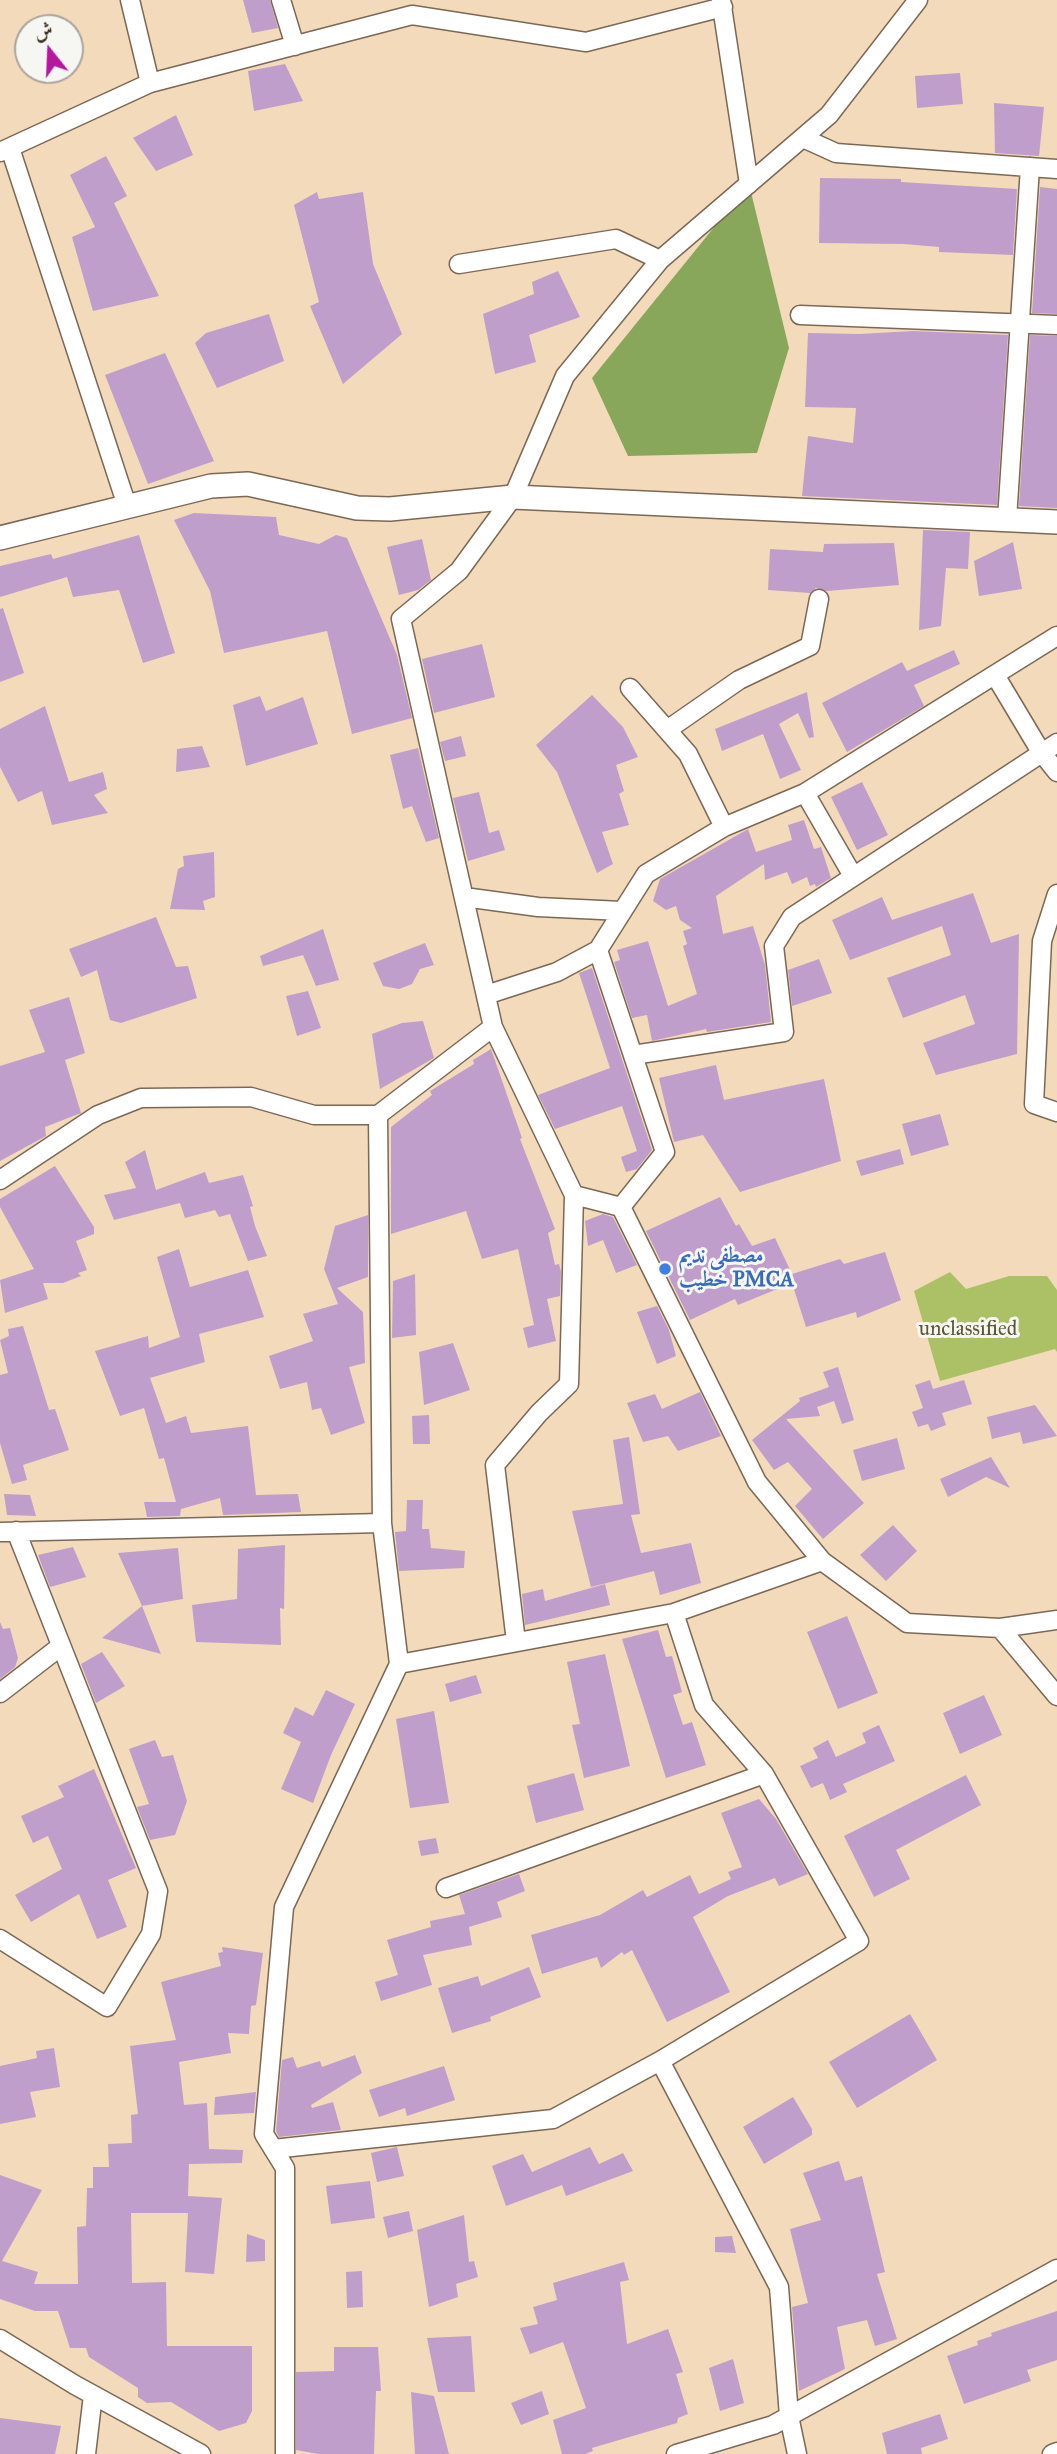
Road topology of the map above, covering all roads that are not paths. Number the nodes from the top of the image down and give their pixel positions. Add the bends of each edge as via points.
1 (130, 0) edge
2 (281, 0) edge
3 (918, 0) edge
4 (722, 4) edge
5 (413, 8) edge
6 (295, 46) junction
7 (150, 83) junction
8 (803, 138) junction
9 (5, 150) edge
10 (1030, 167) junction
11 (1057, 169) edge
12 (749, 184) junction
13 (660, 260) junction
14 (459, 264) dead end
15 (800, 315) dead end
16 (1020, 324) junction
17 (1057, 325) edge
18 (513, 497) junction
19 (127, 506) junction
20 (1007, 519) junction
21 (1057, 522) edge
22 (0, 538) edge
23 (819, 600) dead end
24 (1057, 636) edge
25 (995, 675) junction
26 (630, 688) dead end
27 (667, 730) junction
28 (1049, 748) edge
29 (1057, 772) edge
30 (805, 793) junction
31 (724, 827) junction
32 (853, 876) junction
33 (1057, 894) edge
34 (464, 897) junction
35 (622, 911) junction
36 (598, 950) junction
37 (486, 995) junction
38 (494, 1027) junction
39 (632, 1055) junction
40 (1057, 1112) edge
41 (377, 1115) junction
42 (0, 1180) edge
43 (574, 1195) junction
44 (621, 1207) junction
45 (382, 1523) junction
46 (8, 1531) edge
47 (822, 1561) junction
48 (674, 1613) junction
49 (1057, 1620) edge
50 (1000, 1628) junction
51 (516, 1642) junction
52 (61, 1646) junction
53 (400, 1664) junction
54 (0, 1693) edge
55 (1057, 1696) edge
56 (764, 1774) junction
57 (446, 1888) dead end
58 (0, 1939) edge
59 (660, 2061) junction
60 (273, 2149) junction
61 (1057, 2269) edge
62 (0, 2339) edge
63 (93, 2395) junction
64 (789, 2416) junction
65 (1057, 2452) edge
66 (86, 2454) edge
67 (201, 2454) edge
68 (285, 2454) edge
69 (676, 2454) edge
70 (797, 2454) edge
71 (1052, 2454) edge

1 - 7 street
2 - 6 street
3 - 8 street via 829,115
4 - 5 street via 586,42
4 - 12 street
5 - 6 street
6 - 7 street
7 - 9 street
8 - 10 street via 836,153
8 - 12 street
9 - 19 street
10 - 11 street
10 - 16 street
12 - 13 street
13 - 14 street via 616,239
13 - 18 street via 565,376
15 - 16 street
16 - 17 street
16 - 20 street
18 - 19 street via 357,508 248,484 211,486
18 - 20 street
18 - 34 street via 459,571 401,619
19 - 22 street
20 - 21 street
23 - 27 street via 810,646 739,680
24 - 25 street
25 - 28 street
25 - 30 street
26 - 27 street
27 - 31 street via 688,754
28 - 29 street
28 - 32 street
30 - 31 street
30 - 32 street
31 - 35 street via 646,874
32 - 39 street via 792,917 774,946 784,1032
33 - 40 street via 1042,941 1034,1104
34 - 35 street
34 - 37 street
35 - 36 street
36 - 37 street via 557,972
36 - 39 street
37 - 38 street
38 - 41 street
38 - 43 street
39 - 44 street via 665,1152
41 - 42 street via 314,1115 251,1097 141,1098 98,1115
41 - 45 street
43 - 44 street
43 - 51 street via 569,1384 495,1465
44 - 47 street via 757,1482
45 - 46 street
45 - 53 street
46 - 52 street
47 - 48 street
47 - 50 street via 907,1623
48 - 51 street
48 - 56 street via 704,1705
49 - 50 street
50 - 55 street
51 - 53 street
52 - 54 street
52 - 58 street via 158,1891 151,1934 107,2007
53 - 60 street via 284,1907 264,2134
56 - 57 street
56 - 59 street via 859,1941
59 - 60 street via 554,2119
59 - 64 street via 779,2287
60 - 68 street via 285,2168
61 - 64 street
62 - 63 street
63 - 66 street
63 - 67 street
64 - 69 street
64 - 70 street
65 - 71 street

